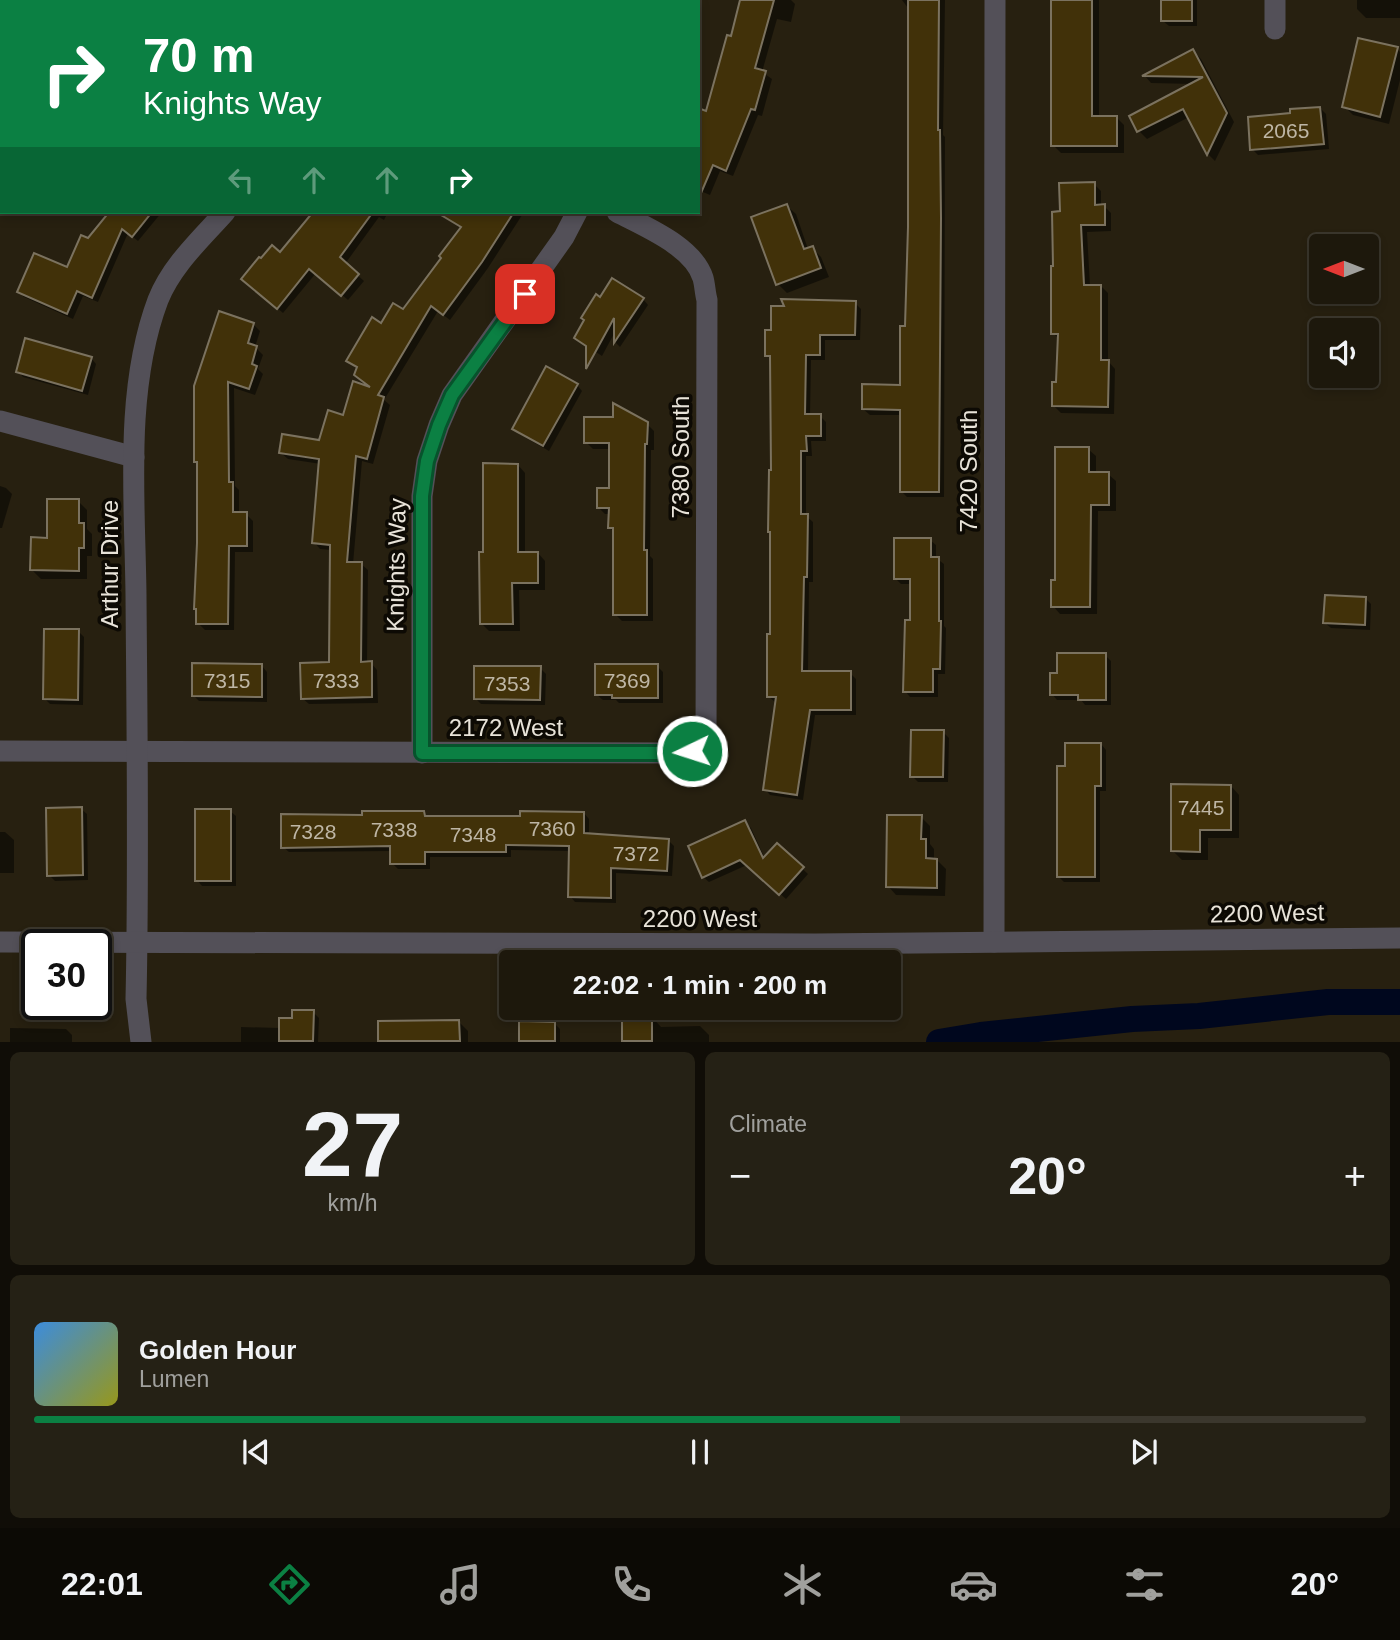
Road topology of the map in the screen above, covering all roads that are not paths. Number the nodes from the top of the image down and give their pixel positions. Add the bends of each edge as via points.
1 (995, 0) edge
2 (1275, 0) edge
3 (1275, 29) dead end
4 (223, 214) edge
5 (576, 214) edge
6 (621, 214) edge
7 (0, 421) edge
8 (134, 457) junction
9 (706, 749) joint
10 (0, 751) edge
11 (136, 751) junction
12 (422, 753) junction
13 (1400, 938) edge
14 (0, 942) edge
15 (137, 942) junction
16 (994, 943) junction
17 (141, 1041) edge

1 - 16 street, 7420 South
2 - 3 street
4 - 8 street, Arthur Drive via 176,266 159,298 136,398
5 - 12 street, Knights Way via 452,395 427,461 422,496
6 - 9 street, 7380 South via 682,248 703,277 707,300
7 - 8 street
8 - 11 street, Arthur Drive
9 - 12 street, 2172 West via 677,753
10 - 11 street, 2172 West
11 - 12 street, 2172 West
11 - 15 street, Arthur Drive
13 - 16 street, 2200 West
14 - 15 street, 2200 West
15 - 16 street, 2200 West
15 - 17 street, Arthur Drive

